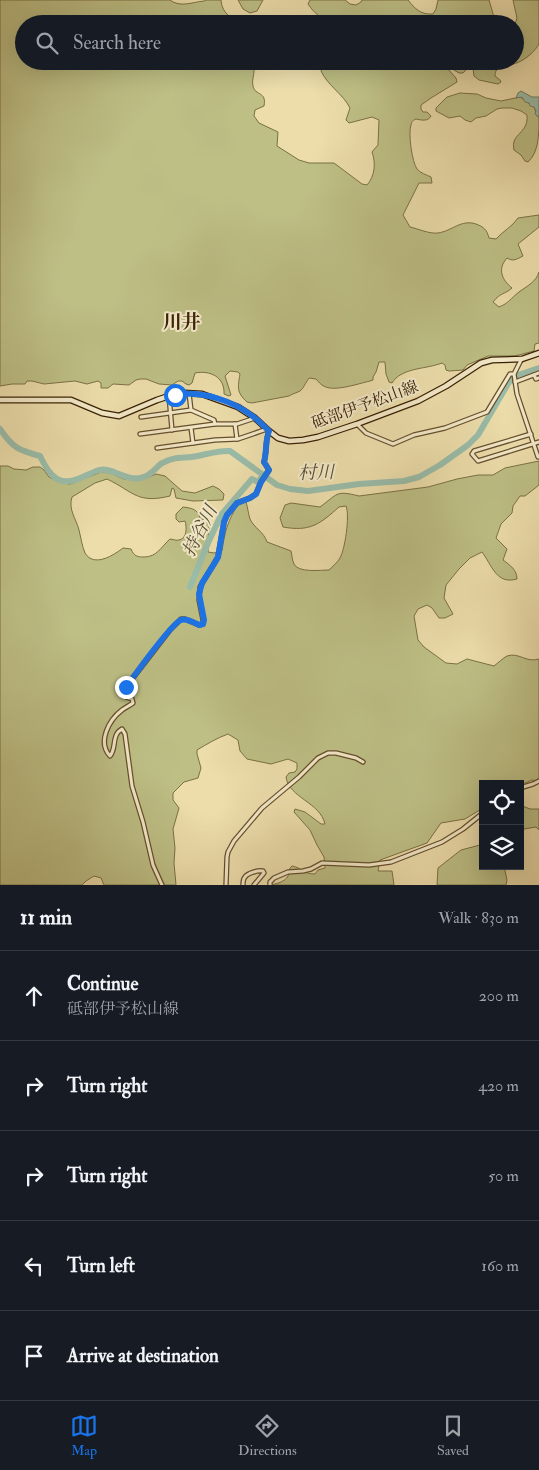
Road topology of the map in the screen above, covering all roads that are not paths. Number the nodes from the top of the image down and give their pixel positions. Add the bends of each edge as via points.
1 (539, 353) edge
2 (522, 359) junction
3 (539, 373) edge
4 (514, 374) junction
5 (534, 375) junction
6 (539, 378) edge
7 (515, 381) junction
8 (189, 393) junction
9 (169, 396) junction
10 (0, 400) edge
11 (191, 410) junction
12 (171, 414) junction
13 (141, 417) dead end
14 (255, 418) junction
15 (215, 424) junction
16 (235, 424) junction
17 (357, 424) junction
18 (191, 428) junction
19 (172, 430) junction
20 (268, 430) junction
21 (140, 434) dead end
22 (531, 434) junction
23 (238, 439) junction
24 (539, 442) edge
25 (193, 443) junction
26 (534, 444) junction
27 (157, 448) dead end
28 (539, 456) edge
29 (364, 762) dead end
30 (539, 781) edge
31 (524, 787) edge
32 (479, 817) edge
33 (162, 885) edge
34 (226, 885) edge
35 (243, 885) edge
36 (254, 885) edge
37 (270, 885) edge

1 - 2 main road, 砥部伊予松山線
2 - 4 street
2 - 17 main road, 砥部伊予松山線 via 481,362 418,401
3 - 5 street
4 - 7 street
4 - 17 street via 510,374 487,412 445,428 393,444 366,433
5 - 6 street
5 - 7 street
7 - 22 street
8 - 9 main road, 砥部伊予松山線
8 - 11 street
8 - 14 main road, 砥部伊予松山線 via 232,404
9 - 10 main road, 砥部伊予松山線 via 119,416 102,413 71,400
9 - 12 street
11 - 12 street
11 - 15 street via 214,420
12 - 13 street
12 - 19 street
14 - 16 street
14 - 20 main road, 砥部伊予松山線
15 - 16 street
15 - 18 street
16 - 23 street
17 - 20 main road, 砥部伊予松山線 via 318,437 289,441
18 - 19 street
18 - 25 street
19 - 21 street
20 - 23 street
20 - 33 street via 264,462 269,470 256,494 237,503 227,515 218,557 200,587 203,624 181,619 170,630 126,687 123,696 132,699 133,703 121,710 104,736 110,756 114,752 117,733 122,729 125,734 132,786 153,865
22 - 26 street
22 - 26 street via 472,454 478,461
23 - 25 street
24 - 26 street
25 - 27 street
26 - 28 street
29 - 34 street via 336,753 318,758 262,808 234,841 227,857
30 - 31 street
32 - 37 street via 442,842 391,862 370,865 322,863 288,872 274,878
35 - 36 street via 246,876 263,870

